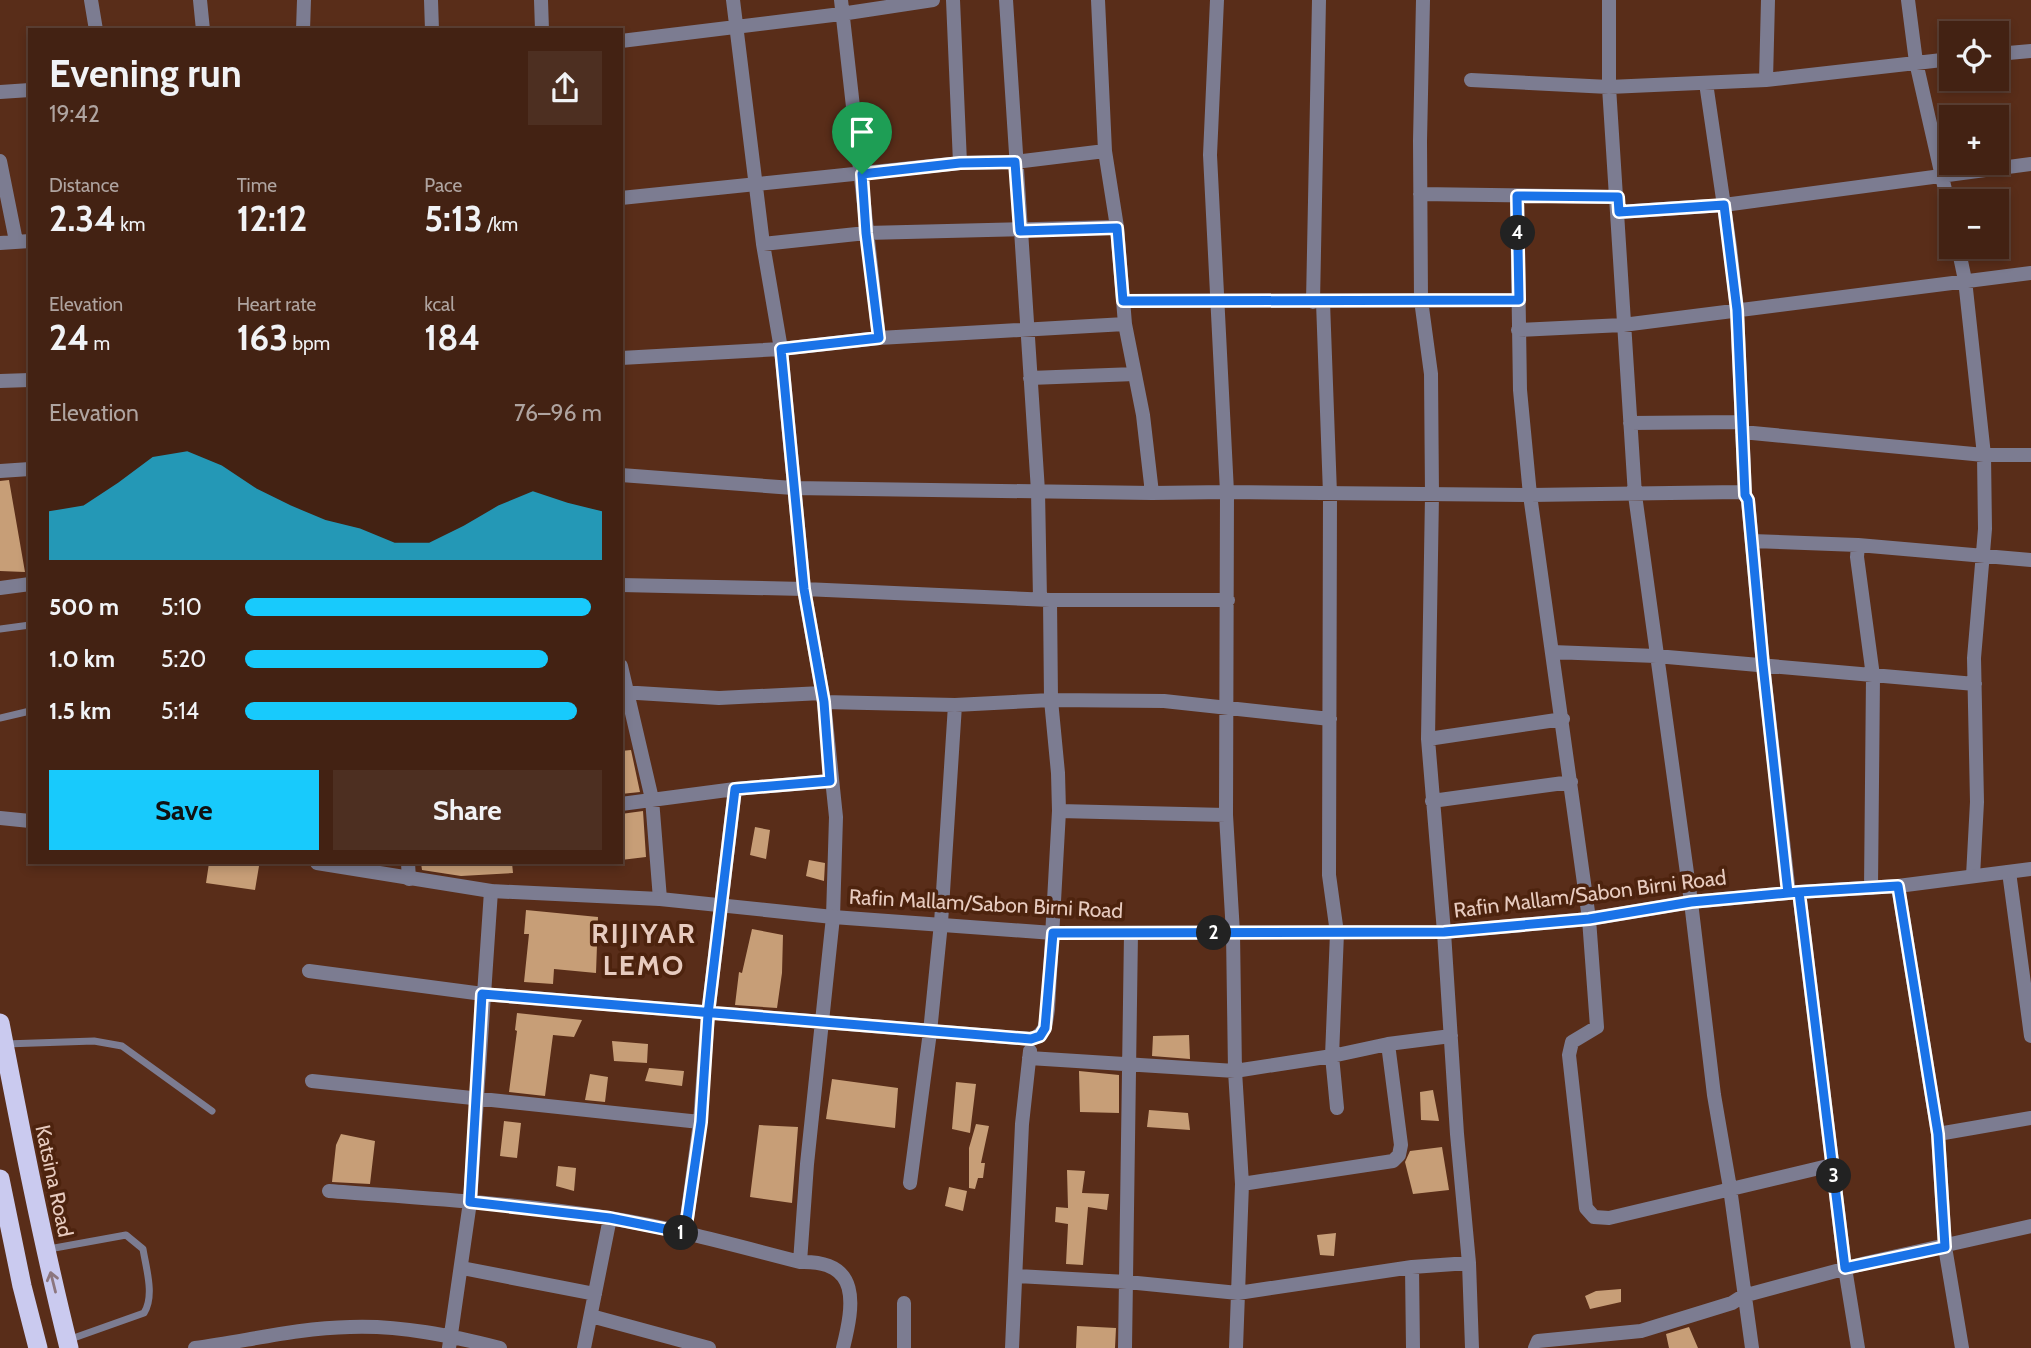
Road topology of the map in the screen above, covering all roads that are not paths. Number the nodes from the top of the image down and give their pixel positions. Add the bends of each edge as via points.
1 (91, 0) edge
2 (200, 0) edge
3 (304, 0) edge
4 (431, 0) edge
5 (541, 0) edge
6 (733, 0) edge
7 (933, 0) edge
8 (953, 0) edge
9 (1006, 0) edge
10 (1098, 0) edge
11 (1217, 0) edge
12 (1319, 0) edge
13 (1423, 0) edge
14 (1609, 0) edge
15 (1768, 0) edge
16 (1908, 0) edge
17 (841, 7) edge
18 (736, 26) junction
19 (96, 28) edge
20 (203, 28) edge
21 (303, 28) edge
22 (432, 28) edge
23 (542, 28) edge
24 (623, 41) edge
25 (2031, 51) edge
26 (2009, 53) edge
27 (1939, 60) edge
28 (1916, 62) junction
29 (1471, 80) dead end
30 (1766, 80) junction
31 (1706, 82) junction
32 (1609, 87) junction
33 (28, 90) edge
34 (0, 92) edge
35 (1105, 151) junction
36 (0, 161) edge
37 (1939, 161) edge
38 (1015, 162) junction
39 (960, 163) junction
40 (2031, 164) edge
41 (2009, 166) edge
42 (862, 174) junction
43 (1939, 174) edge
44 (755, 184) junction
45 (1420, 194) junction
46 (1517, 196) junction
47 (623, 198) edge
48 (1618, 205) junction
49 (1724, 205) junction
50 (1117, 228) junction
51 (1020, 231) junction
52 (866, 233) junction
53 (23, 241) edge
54 (0, 243) edge
55 (763, 244) junction
56 (1961, 259) edge
57 (2031, 273) edge
58 (1965, 280) junction
59 (1421, 300) junction
60 (1519, 300) junction
61 (1123, 301) junction
62 (1217, 301) junction
63 (1318, 302) junction
64 (1737, 310) junction
65 (1125, 324) junction
66 (1623, 325) junction
67 (1518, 330) junction
68 (1027, 331) junction
69 (879, 338) junction
70 (781, 349) junction
71 (623, 358) edge
72 (1135, 374) junction
73 (1030, 378) junction
74 (28, 380) edge
75 (0, 381) edge
76 (1630, 423) junction
77 (1742, 427) junction
78 (1984, 455) junction
79 (2031, 455) edge
80 (28, 469) edge
81 (0, 471) edge
82 (623, 475) edge
83 (793, 488) junction
84 (1038, 491) junction
85 (1227, 492) junction
86 (1152, 493) junction
87 (1330, 494) junction
88 (1432, 495) junction
89 (1530, 495) junction
90 (1635, 495) junction
91 (1745, 495) junction
92 (1752, 541) junction
93 (1858, 545) junction
94 (1983, 554) junction
95 (2031, 559) edge
96 (28, 584) edge
97 (623, 585) edge
98 (0, 588) edge
99 (804, 589) junction
100 (1045, 599) junction
101 (1228, 600) junction
102 (28, 625) edge
103 (0, 629) edge
104 (1552, 652) junction
105 (1656, 656) junction
106 (1763, 665) junction
107 (1873, 676) junction
108 (1975, 684) junction
109 (624, 692) edge
110 (823, 697) junction
111 (1051, 700) junction
112 (955, 705) junction
113 (1225, 708) junction
114 (28, 711) edge
115 (0, 718) edge
116 (1330, 719) junction
117 (1563, 719) junction
118 (1428, 739) junction
119 (830, 781) junction
120 (1571, 782) junction
121 (735, 789) junction
122 (652, 799) junction
123 (1432, 800) junction
124 (623, 804) edge
125 (1059, 811) junction
126 (1226, 815) junction
127 (0, 818) edge
128 (28, 821) edge
129 (323, 864) edge
130 (408, 864) edge
131 (2031, 869) edge
132 (2008, 872) junction
133 (1973, 876) junction
134 (409, 879) junction
135 (1898, 886) junction
136 (1871, 888) junction
137 (491, 891) junction
138 (1794, 892) junction
139 (660, 899) junction
140 (1691, 902) junction
141 (721, 905) junction
142 (834, 917) junction
143 (1589, 919) junction
144 (941, 923) junction
145 (1444, 932) junction
146 (1053, 933) junction
147 (1131, 933) junction
148 (1233, 933) junction
149 (1337, 933) junction
150 (309, 971) dead end
151 (482, 994) junction
152 (708, 1014) junction
153 (823, 1021) junction
154 (0, 1023) edge
155 (930, 1032) junction
156 (1451, 1036) junction
157 (2031, 1036) edge
158 (1031, 1039) junction
159 (4, 1044) junction
160 (1388, 1044) junction
161 (1332, 1056) junction
162 (1029, 1058) junction
163 (1127, 1064) junction
164 (1235, 1072) junction
165 (312, 1081) dead end
166 (476, 1099) junction
167 (1337, 1108) dead end
168 (212, 1111) dead end
169 (2031, 1118) edge
170 (701, 1122) junction
171 (1938, 1134) junction
172 (1832, 1165) junction
173 (0, 1179) edge
174 (910, 1183) dead end
175 (1242, 1184) junction
176 (1730, 1188) junction
177 (328, 1191) dead end
178 (470, 1202) junction
179 (610, 1218) junction
180 (2031, 1226) edge
181 (685, 1233) junction
182 (1945, 1247) junction
183 (45, 1250) junction
184 (8, 1256) edge
185 (800, 1262) junction
186 (1469, 1263) junction
187 (462, 1268) junction
188 (1412, 1268) junction
189 (1845, 1268) junction
190 (1017, 1276) junction
191 (1127, 1282) junction
192 (1238, 1293) junction
193 (595, 1294) junction
194 (1744, 1296) junction
195 (904, 1303) dead end
196 (591, 1316) junction
197 (450, 1342) edge
198 (68, 1344) edge
199 (38, 1348) edge
200 (195, 1348) edge
201 (500, 1348) edge
202 (584, 1348) edge
203 (709, 1348) edge
204 (843, 1348) edge
205 (904, 1348) edge
206 (1012, 1348) edge
207 (1125, 1348) edge
208 (1236, 1348) edge
209 (1413, 1348) edge
210 (1472, 1348) edge
211 (1535, 1348) edge
212 (1752, 1348) edge
213 (1858, 1348) edge
214 (1962, 1348) edge

1 - 19 street
2 - 20 street
3 - 21 street
4 - 22 street
5 - 23 street
6 - 18 street
7 - 17 street
8 - 39 street
9 - 38 street
10 - 35 street
11 - 62 street via 1210,155
12 - 63 street
13 - 45 street
14 - 32 street
15 - 30 street
16 - 28 street
17 - 18 street
17 - 42 street
18 - 24 street
18 - 44 street
25 - 26 street
27 - 28 street
28 - 30 street
28 - 37 street
29 - 32 street
30 - 31 street
31 - 32 street
31 - 49 street
32 - 48 street
33 - 34 street
35 - 38 street
35 - 50 street
36 - 53 street
38 - 39 street
38 - 51 street
39 - 42 street
40 - 41 street
42 - 44 street
42 - 52 street
43 - 49 street
44 - 47 street
44 - 55 street
45 - 46 street
45 - 59 street
46 - 48 street
46 - 60 street
48 - 49 street
48 - 66 street
49 - 64 street
50 - 51 street
50 - 61 street
51 - 52 street
51 - 68 street
52 - 55 street
52 - 69 street
53 - 54 street
55 - 70 street
56 - 58 street
57 - 58 street
58 - 64 street
58 - 78 street
59 - 60 street
59 - 63 street
59 - 88 street via 1431,374
60 - 67 street
61 - 62 street
61 - 65 street
62 - 63 street
62 - 85 street
63 - 87 street
64 - 66 street
64 - 77 street
65 - 68 street
65 - 72 street
66 - 67 street
66 - 76 street
67 - 89 street
68 - 69 street
68 - 73 street
69 - 70 street
70 - 71 street
70 - 83 street
72 - 73 street
72 - 86 street
73 - 84 street
74 - 75 street
76 - 77 street
76 - 90 street
77 - 78 street
77 - 91 street
78 - 79 street
78 - 94 street
80 - 81 street
82 - 83 street
83 - 84 street
83 - 99 street
84 - 86 street
84 - 100 street
85 - 86 street
85 - 87 street
85 - 101 street
87 - 88 street
87 - 116 street
88 - 89 street
88 - 118 street
89 - 90 street
89 - 104 street
90 - 91 street
90 - 105 street
91 - 92 street
92 - 93 street
92 - 106 street
93 - 94 street
93 - 107 street
94 - 95 street
94 - 108 street
96 - 98 street
97 - 99 street
99 - 100 street
99 - 110 street
100 - 101 street
100 - 111 street
101 - 113 street
102 - 103 lane
104 - 105 street
104 - 117 street
105 - 106 street
105 - 140 street
106 - 107 street
106 - 138 street
107 - 108 street
107 - 136 street
108 - 133 street
109 - 110 street via 719,698
109 - 122 street
110 - 112 street
110 - 119 street
111 - 112 street
111 - 113 street
111 - 125 street
112 - 144 street
113 - 116 street
113 - 126 street
114 - 115 lane
116 - 149 street via 1329,874
117 - 118 street
117 - 120 street
118 - 123 street
119 - 121 street
119 - 142 street via 836,817
120 - 123 street
120 - 143 street
121 - 122 street
121 - 141 street
122 - 124 street
122 - 139 street
123 - 145 street
125 - 126 street
125 - 146 street
126 - 148 street
127 - 128 street
129 - 134 street, Rafin Mallam/Sabon Birni Road
130 - 134 street
131 - 132 street, Rafin Mallam/Sabon Birni Road
132 - 133 street, Rafin Mallam/Sabon Birni Road
132 - 157 street
133 - 135 street, Rafin Mallam/Sabon Birni Road
134 - 137 street, Rafin Mallam/Sabon Birni Road
135 - 136 street, Rafin Mallam/Sabon Birni Road
135 - 171 street
136 - 138 street, Rafin Mallam/Sabon Birni Road
137 - 139 street, Rafin Mallam/Sabon Birni Road
137 - 151 street
138 - 140 street, Rafin Mallam/Sabon Birni Road
138 - 172 street
139 - 141 street, Rafin Mallam/Sabon Birni Road
140 - 143 street, Rafin Mallam/Sabon Birni Road
140 - 176 street
141 - 142 street, Rafin Mallam/Sabon Birni Road
141 - 152 street
142 - 144 street, Rafin Mallam/Sabon Birni Road
142 - 153 street
143 - 145 street, Rafin Mallam/Sabon Birni Road
143 - 176 street via 1597,1027 1572,1042 1569,1055 1586,1208 1594,1217 1609,1218
144 - 146 street, Rafin Mallam/Sabon Birni Road
144 - 155 street
145 - 149 street, Rafin Mallam/Sabon Birni Road
145 - 156 street
146 - 147 street, Rafin Mallam/Sabon Birni Road
146 - 158 street via 1045,1028
147 - 148 street, Rafin Mallam/Sabon Birni Road
147 - 163 street
148 - 149 street, Rafin Mallam/Sabon Birni Road
148 - 164 street
149 - 161 street
150 - 151 street
151 - 152 street
151 - 166 street
152 - 153 street
152 - 170 street
153 - 155 street
153 - 185 street
154 - 159 highway, Katsina Road
155 - 158 street
155 - 174 street
156 - 160 street
156 - 186 street
158 - 162 street
159 - 168 lane via 94,1041 122,1046
159 - 183 highway, Katsina Road
160 - 161 street
160 - 175 street via 1401,1145 1393,1161
161 - 164 street
161 - 167 street
162 - 163 street
162 - 190 street
163 - 164 street
163 - 191 street
164 - 175 street
165 - 166 street
166 - 170 street
166 - 178 street
169 - 171 street
170 - 181 street
171 - 182 street
172 - 176 street
172 - 189 street
173 - 184 highway
175 - 192 street
176 - 194 street
177 - 178 street
178 - 179 street
178 - 187 street
179 - 181 street
179 - 193 street
180 - 182 street
181 - 185 street
182 - 189 street
182 - 214 street
198 -> 183 highway, Katsina Road
183 - 198 lane via 126,1235 143,1249 149,1296 144,1313
184 - 199 highway
185 - 204 street via 835,1267 847,1280 852,1301
186 - 188 street
186 - 210 street
187 - 193 street
187 - 197 street
188 - 192 street
188 - 209 street
189 - 194 street
189 - 213 street
190 - 191 street
190 - 206 street
191 - 192 street
191 - 207 street
192 - 208 street
193 - 196 street
194 - 211 street via 1641,1331 1538,1341
194 - 212 street
195 - 205 street
196 - 202 street
196 - 203 street
197 - 200 street via 352,1326
197 - 201 street

